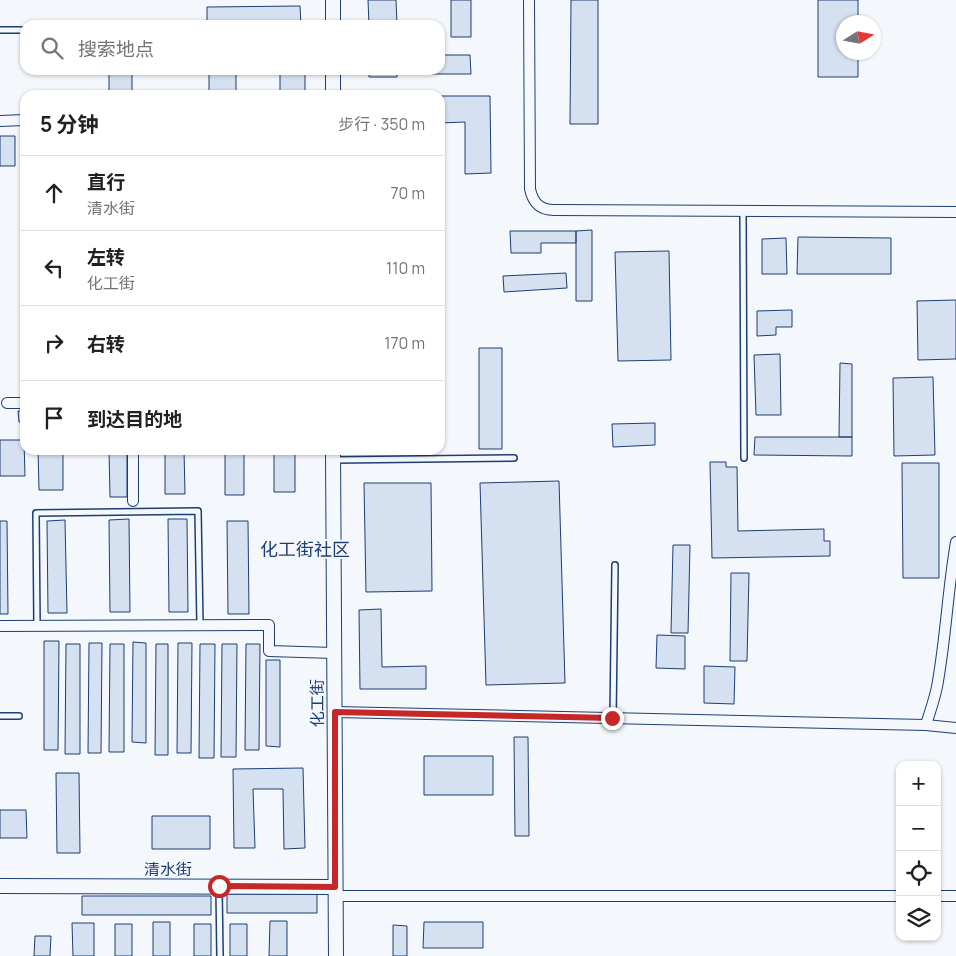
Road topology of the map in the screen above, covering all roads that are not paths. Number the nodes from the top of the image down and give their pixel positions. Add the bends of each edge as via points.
1 (333, 0) edge
2 (529, 0) edge
3 (333, 20) edge
4 (0, 30) edge
5 (20, 30) edge
6 (333, 75) edge
7 (333, 90) edge
8 (20, 120) edge
9 (0, 121) edge
10 (743, 211) junction
11 (956, 212) edge
12 (7, 403) dead end
13 (20, 403) edge
14 (133, 455) edge
15 (334, 455) edge
16 (514, 458) dead end
17 (744, 458) dead end
18 (133, 501) dead end
19 (956, 542) edge
20 (615, 565) dead end
21 (200, 625) junction
22 (0, 626) edge
23 (38, 626) junction
24 (334, 653) junction
25 (335, 712) junction
26 (0, 716) edge
27 (19, 716) dead end
28 (612, 718) junction
29 (926, 726) junction
30 (956, 728) edge
31 (0, 886) edge
32 (219, 886) junction
33 (335, 892) junction
34 (896, 896) edge
35 (941, 896) edge
36 (956, 896) edge
37 (220, 956) edge
38 (336, 956) edge

1 - 3 street
2 - 10 street via 530,189 540,208
4 - 5 lane
6 - 7 street
8 - 9 street
10 - 11 street
10 - 17 lane
12 - 13 street
14 - 18 street
15 - 16 lane
15 - 24 street, 化工街
19 - 29 street via 938,683
20 - 28 lane
21 - 23 street
21 - 23 lane via 198,511 188,511 36,513
21 - 24 street via 269,625 270,651
22 - 23 street
24 - 25 street, 化工街
25 - 28 street
25 - 33 street, 化工街
26 - 27 lane
28 - 29 street
29 - 30 street
31 - 32 street, 清水街
32 - 33 street, 清水街
32 - 37 lane
33 - 34 street
33 - 38 street, 化工街
35 - 36 street

